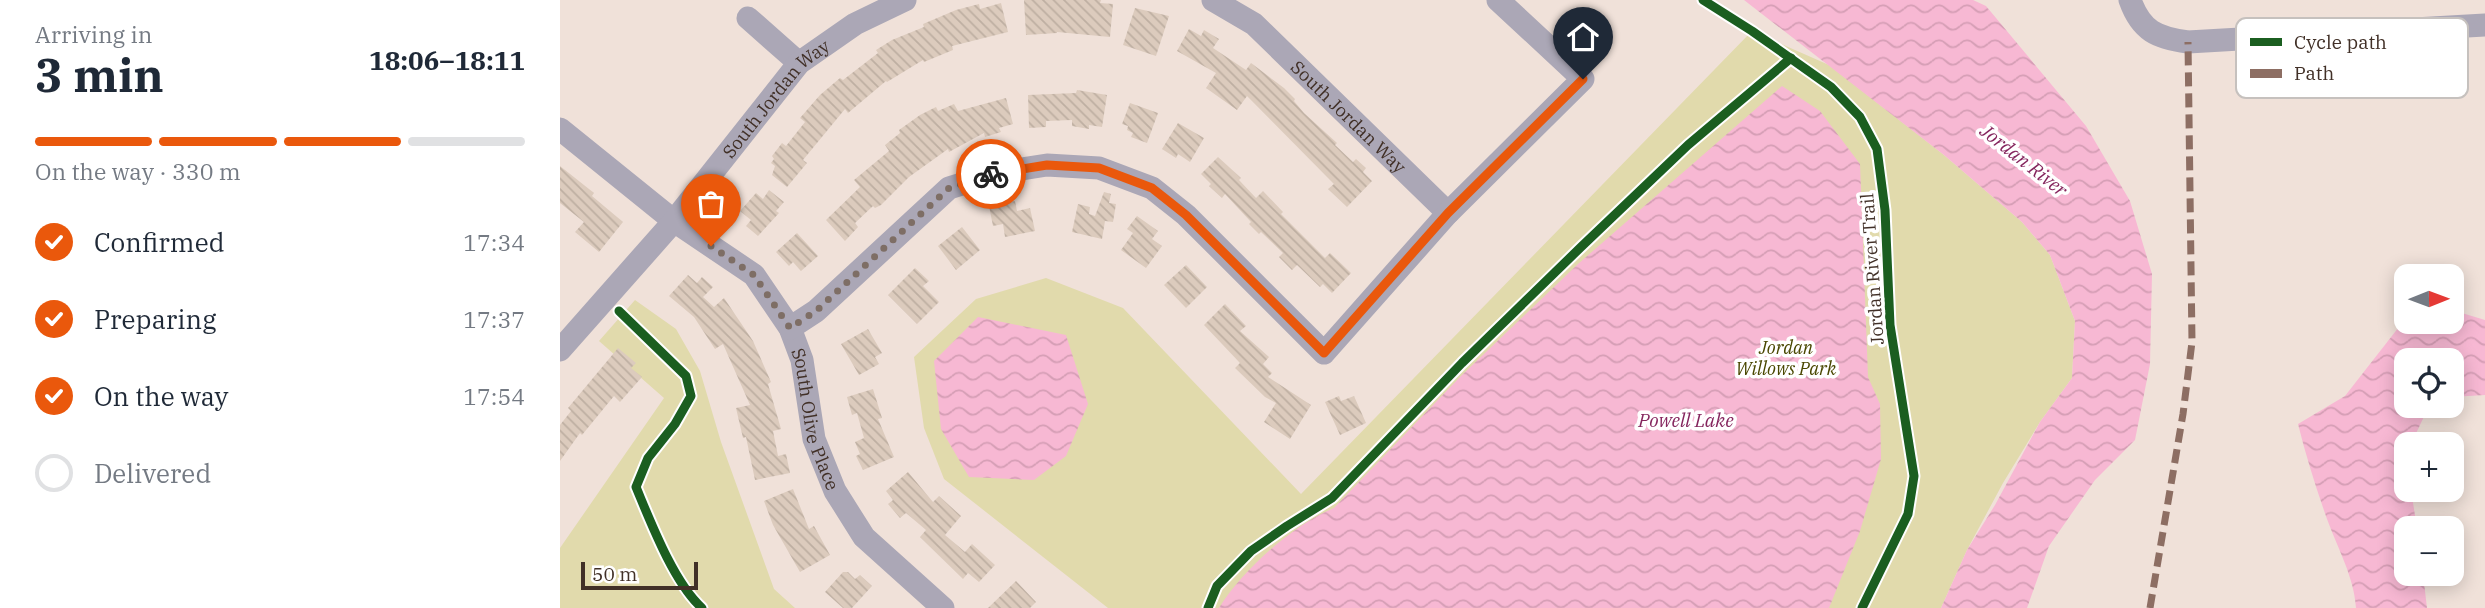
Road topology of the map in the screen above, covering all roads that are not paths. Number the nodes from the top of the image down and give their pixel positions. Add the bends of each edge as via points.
1 (905, 0) edge
2 (1498, 0) edge
3 (2130, 0) edge
4 (1225, 3) edge
5 (748, 18) dead end
6 (2236, 39) edge
7 (799, 63) junction
8 (560, 129) edge
9 (1448, 213) junction
10 (674, 221) junction
11 (790, 328) junction
12 (560, 350) edge
13 (943, 608) edge

1 - 7 street, South Jordan Way via 855,24
2 - 9 street via 1583,79
3 - 6 street via 2147,30 2168,39
4 - 9 street, South Jordan Way via 1254,24
5 - 7 street
7 - 10 street, South Jordan Way
8 - 10 street, South Olive Place
9 - 11 street via 1324,353 1186,215 1152,188 1099,168 1047,165 997,173 949,188 825,303
10 - 11 street, South Olive Place via 754,275
10 - 12 street, South Jordan Way
11 - 13 street, South Olive Place via 802,360 814,439 835,491 864,537

